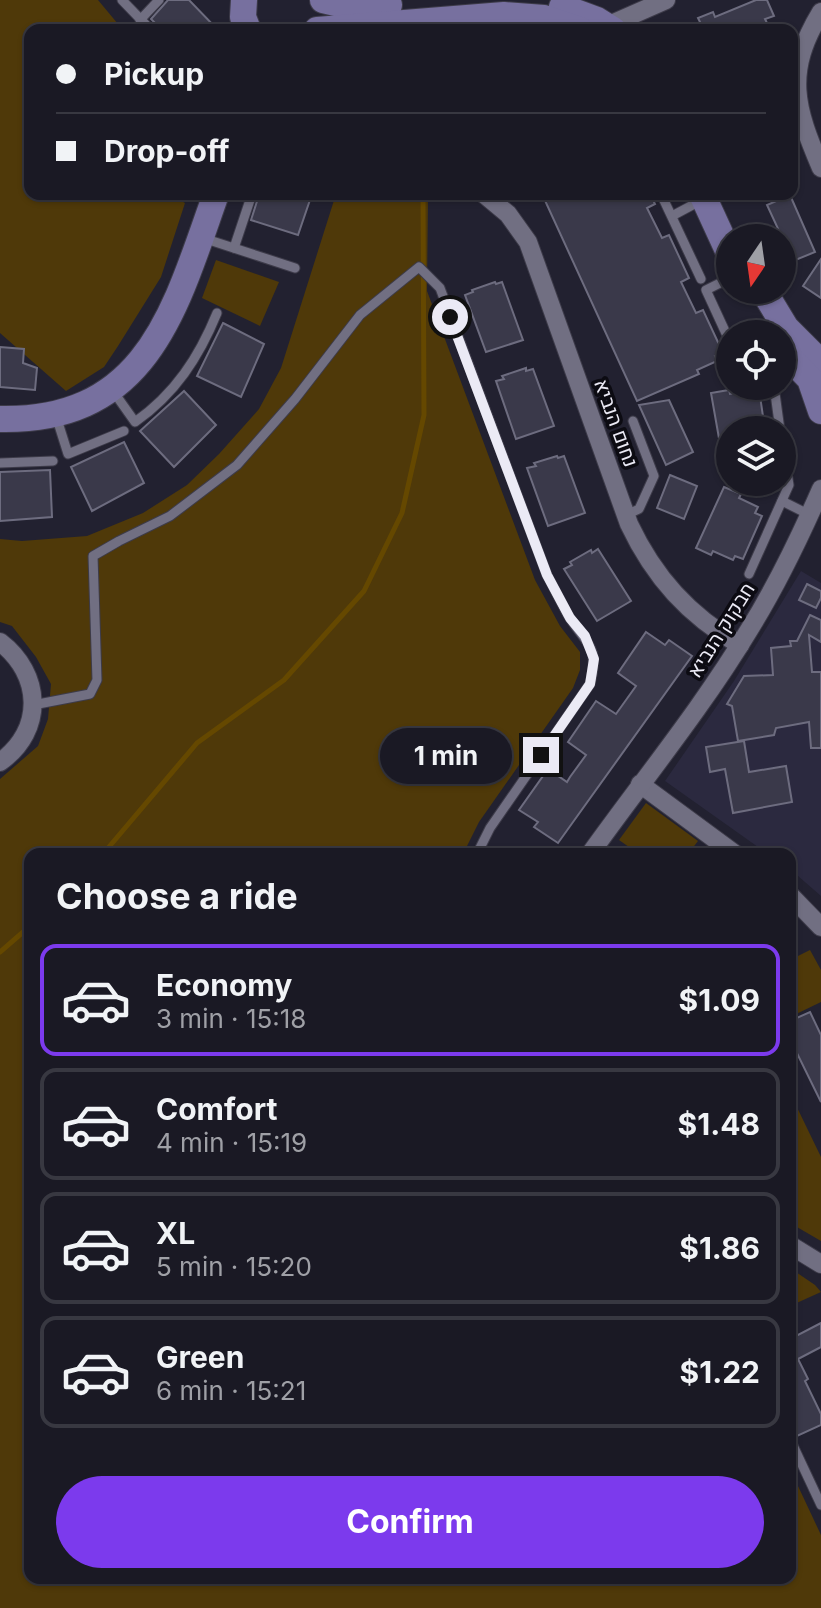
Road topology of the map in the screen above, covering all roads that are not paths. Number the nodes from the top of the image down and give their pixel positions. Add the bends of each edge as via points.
1 (122, 0) edge
2 (159, 0) edge
3 (311, 0) edge
4 (323, 0) edge
5 (464, 0) edge
6 (666, 0) edge
7 (821, 12) edge
8 (530, 16) edge
9 (140, 20) junction
10 (144, 24) edge
11 (310, 24) edge
12 (408, 24) edge
13 (559, 24) edge
14 (602, 24) edge
15 (618, 24) edge
16 (798, 74) edge
17 (798, 99) edge
18 (821, 168) edge
19 (214, 200) edge
20 (250, 200) edge
21 (491, 200) edge
22 (664, 200) edge
23 (701, 200) edge
24 (709, 200) edge
25 (711, 200) edge
26 (672, 216) junction
27 (718, 224) edge
28 (729, 224) edge
29 (200, 237) junction
30 (234, 248) junction
31 (295, 268) dead end
32 (701, 279) dead end
33 (716, 285) edge
34 (771, 304) edge
35 (217, 313) dead end
36 (720, 320) edge
37 (821, 363) edge
38 (796, 364) edge
39 (111, 388) junction
40 (821, 411) edge
41 (56, 413) junction
42 (0, 419) edge
43 (633, 421) dead end
44 (124, 431) dead end
45 (53, 461) dead end
46 (0, 463) edge
47 (821, 489) edge
48 (784, 496) edge
49 (782, 501) junction
50 (626, 515) junction
51 (810, 515) junction
52 (749, 574) dead end
53 (0, 642) edge
54 (740, 645) junction
55 (32, 711) junction
56 (0, 762) edge
57 (640, 784) junction
58 (480, 848) edge
59 (594, 848) edge
60 (727, 848) edge
61 (796, 901) edge
62 (820, 924) edge
63 (796, 1249) edge
64 (821, 1264) edge
65 (796, 1452) edge
66 (821, 1505) edge

1 - 9 lane
2 - 9 lane
3 - 11 street
4 - 5 street via 359,7
6 - 15 street
7 - 16 street via 802,51
8 - 12 street
8 - 13 street
8 - 14 street via 575,11
9 - 10 lane
17 - 18 street
19 - 29 street
20 - 30 lane
21 - 50 street, נחום הנביא via 528,242
22 - 26 lane
23 - 26 lane
24 - 27 street
25 - 28 street
26 - 32 lane
29 - 30 lane
29 - 39 street via 158,339
30 - 31 lane
33 - 36 lane via 706,290
34 - 37 street via 786,328
35 - 39 lane via 184,374 135,422
38 - 40 street via 810,379
39 - 41 street
41 - 42 street
41 - 44 lane via 68,454
43 - 50 lane via 654,476 639,509
45 - 46 lane
47 - 51 street, חבקוק הנביא
48 - 49 lane
49 - 51 lane
49 - 52 lane
50 - 54 street, נחום הנביא via 670,591
51 - 54 street, חבקוק הנביא
53 - 55 street via 29,676
54 - 57 street, חבקוק הנביא
55 - 56 street via 23,738
55 - 58 lane via 90,694 97,680 93,556 170,516 237,465 360,315 419,267 440,288 547,575 594,659 590,684
57 - 59 street, חבקוק הנביא
57 - 60 street
61 - 62 street
63 - 64 street
65 - 66 lane

